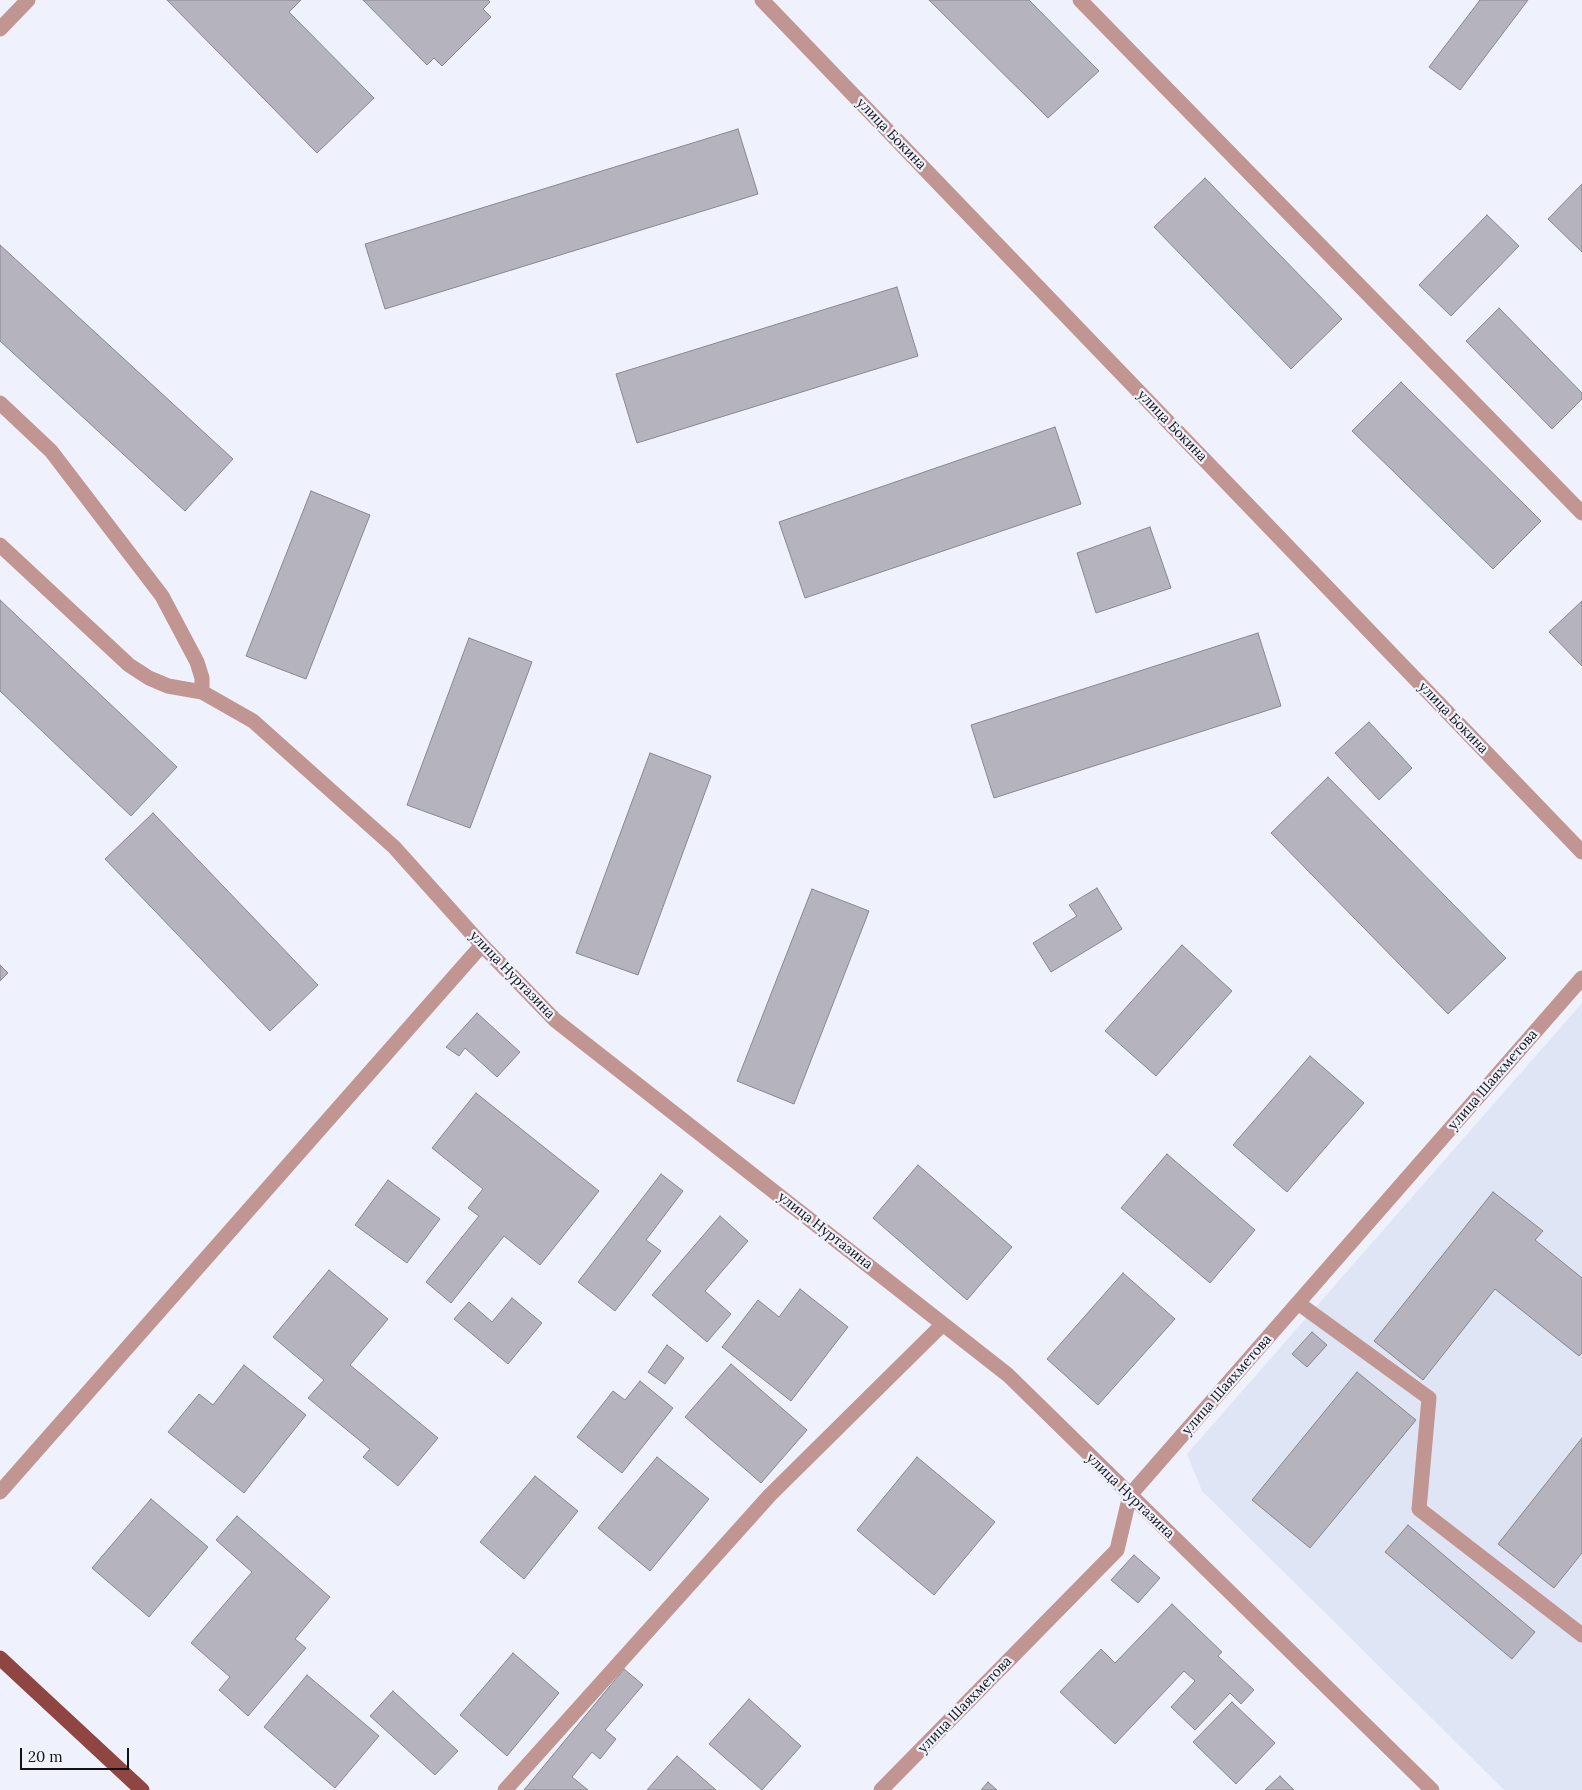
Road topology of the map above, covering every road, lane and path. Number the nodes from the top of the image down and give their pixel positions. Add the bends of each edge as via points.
1 (28, 0) edge
2 (762, 0) edge
3 (1080, 0) edge
4 (0, 29) edge
5 (0, 403) edge
6 (1582, 513) edge
7 (0, 545) edge
8 (202, 692) junction
9 (1582, 852) edge
10 (482, 945) junction
11 (1582, 978) edge
12 (1298, 1303) junction
13 (943, 1324) junction
14 (0, 1492) edge
15 (1130, 1496) junction
16 (1582, 1635) edge
17 (0, 1658) edge
18 (142, 1790) edge
19 (505, 1790) edge
20 (881, 1790) edge
21 (1432, 1790) edge

1 - 4 street
2 - 9 street, улица Бокина
3 - 6 street
5 - 8 street via 51,451 162,596 197,662
7 - 8 street, улица Нуртазина via 128,665 168,686
8 - 10 street, улица Нуртазина via 253,721 394,847
10 - 13 street, улица Нуртазина via 555,1020
10 - 14 street
11 - 12 street, улица Шаяхметова
12 - 15 street, улица Шаяхметова
12 - 16 street via 1428,1398 1419,1509
13 - 15 street, улица Нуртазина via 1008,1375
13 - 19 street via 770,1495
15 - 20 street, улица Шаяхметова via 1117,1550
15 - 21 street, улица Нуртазина
17 - 18 main road

